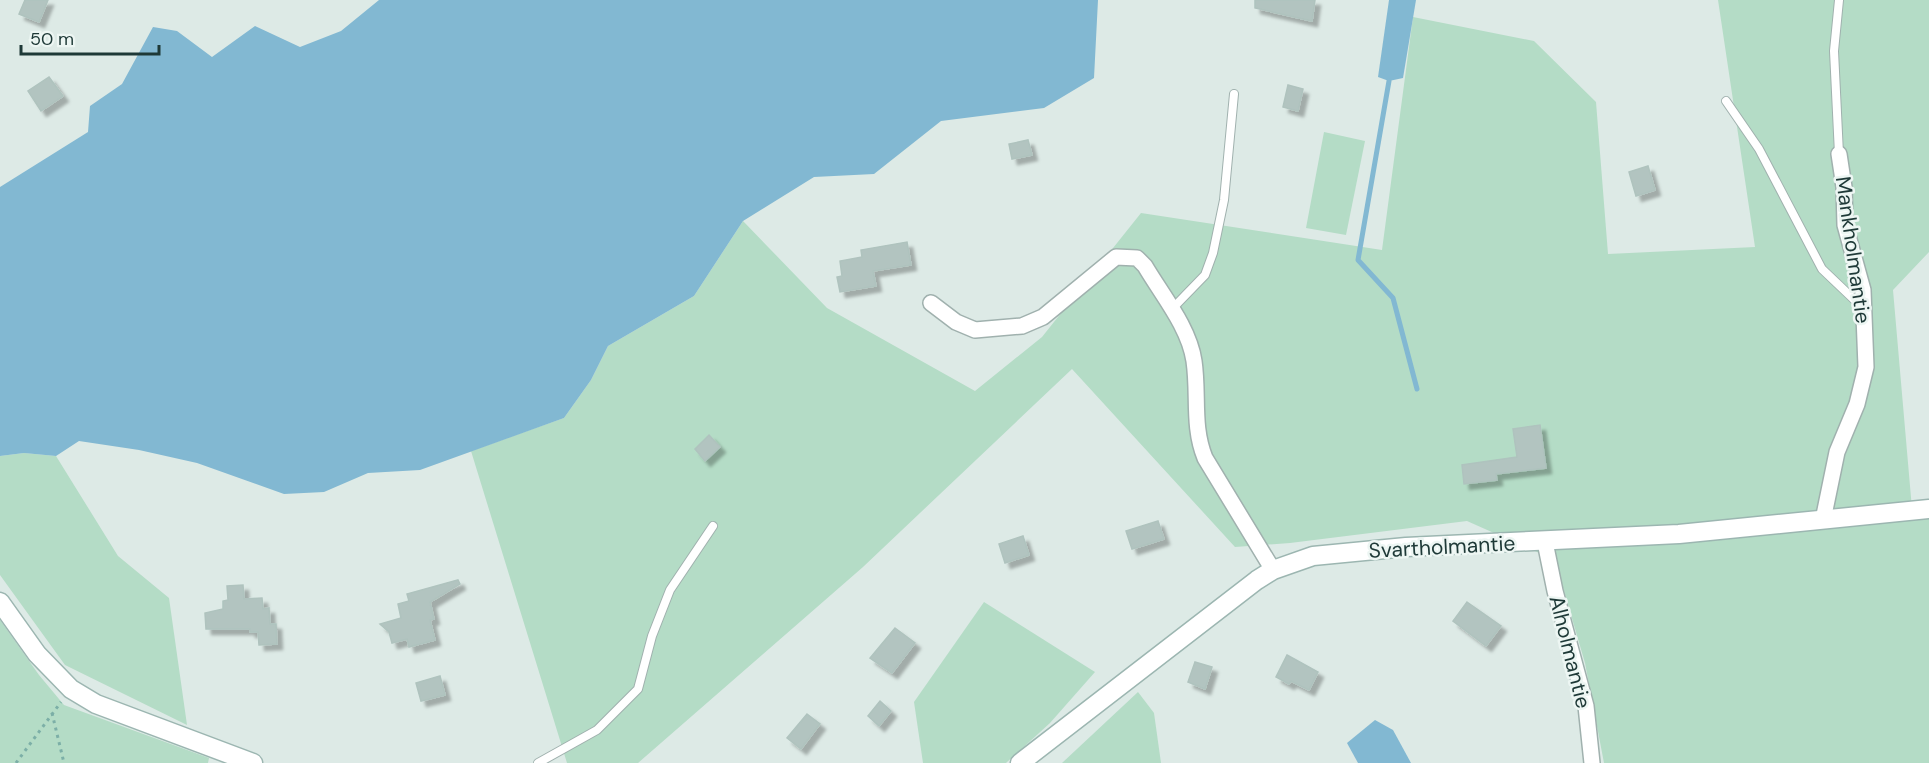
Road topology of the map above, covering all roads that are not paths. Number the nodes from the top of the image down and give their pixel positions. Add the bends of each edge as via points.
1 (1839, 0) edge
2 (1234, 94) dead end
3 (1726, 101) dead end
4 (1839, 154) joint
5 (931, 303) dead end
6 (1864, 309) junction
7 (1171, 310) junction
8 (1929, 509) edge
9 (1823, 520) junction
10 (713, 526) dead end
11 (1545, 542) junction
12 (1273, 570) junction
13 (0, 602) edge
14 (253, 763) edge
15 (538, 763) edge
16 (1020, 763) edge
17 (1592, 763) edge

1 - 4 lane via 1834,51
2 - 7 lane via 1224,200 1213,253 1205,275
3 - 6 lane via 1759,149 1822,268
4 - 6 street, Mankholmantie via 1845,225 1863,290
5 - 7 street via 956,322 975,330 1022,326 1043,317 1116,257 1126,255 1145,266
6 - 9 street, Mankholmantie via 1862,386 1837,452
7 - 12 street via 1189,341 1194,363 1197,440
8 - 9 street, Svartholmantie
9 - 11 street, Svartholmantie
10 - 15 lane via 670,590 638,689 597,730
11 - 12 street, Svartholmantie via 1406,547 1325,555
11 - 17 street, Alholmantie via 1586,706
12 - 16 street, Svartholmantie via 1168,646
13 - 14 street via 38,654 71,689 96,704

